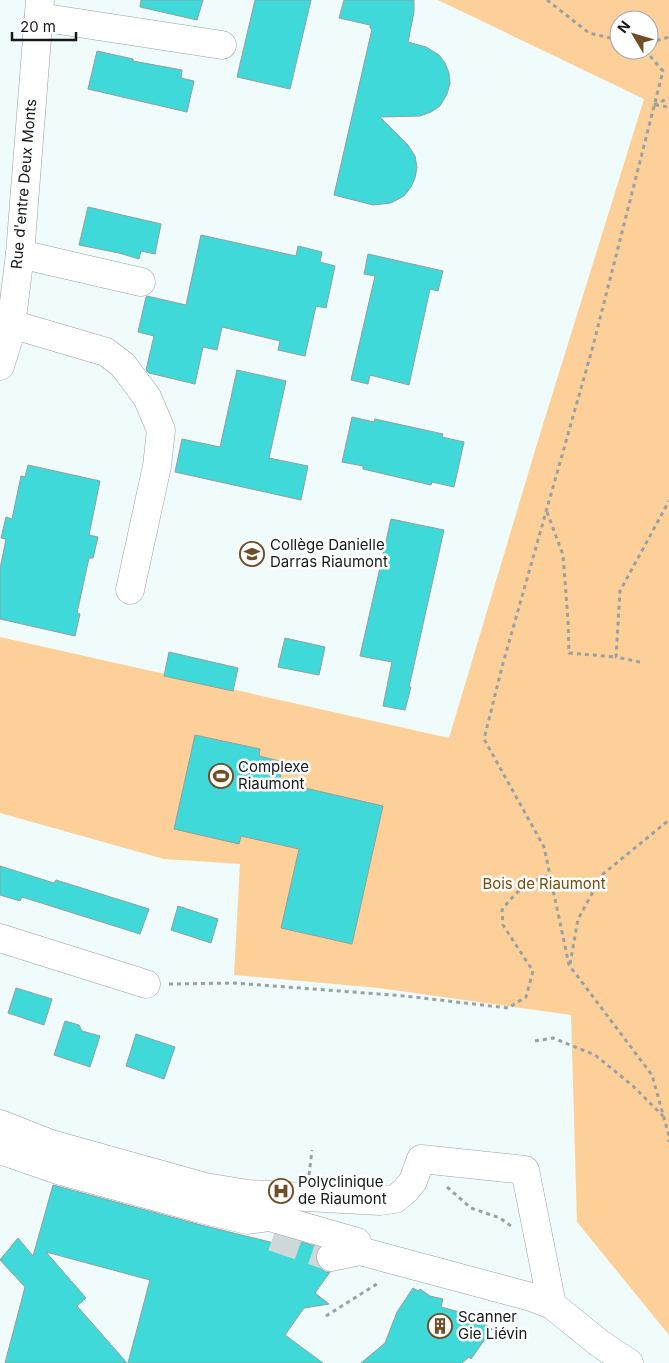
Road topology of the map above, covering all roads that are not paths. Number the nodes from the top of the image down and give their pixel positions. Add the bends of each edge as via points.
1 (40, 9) edge
2 (222, 45) dead end
3 (20, 254) junction
4 (141, 282) dead end
5 (11, 324) junction
6 (0, 366) edge
7 (130, 590) dead end
8 (0, 938) edge
9 (146, 984) road end
10 (0, 1124) edge
11 (0, 1150) edge
12 (248, 1220) junction
13 (273, 1237) tunnel mouth
14 (360, 1251) junction
15 (331, 1257) tunnel mouth
16 (552, 1305) junction
17 (629, 1363) edge

1 - 2 street
1 - 3 street, Rue d'entre Deux Monts
3 - 4 street
3 - 5 street, Rue d'entre Deux Monts
5 - 6 street, Rue d'entre Deux Monts
5 - 7 street via 106,352 123,365 147,397 161,430 157,466
8 - 9 street
10 - 16 street via 50,1144 205,1187 248,1194 380,1201 395,1199 413,1181 421,1159 524,1170
11 - 12 street via 71,1174
12 - 13 street
12 - 14 street via 270,1217 357,1242
14 - 15 street
14 - 16 street
16 - 17 street

